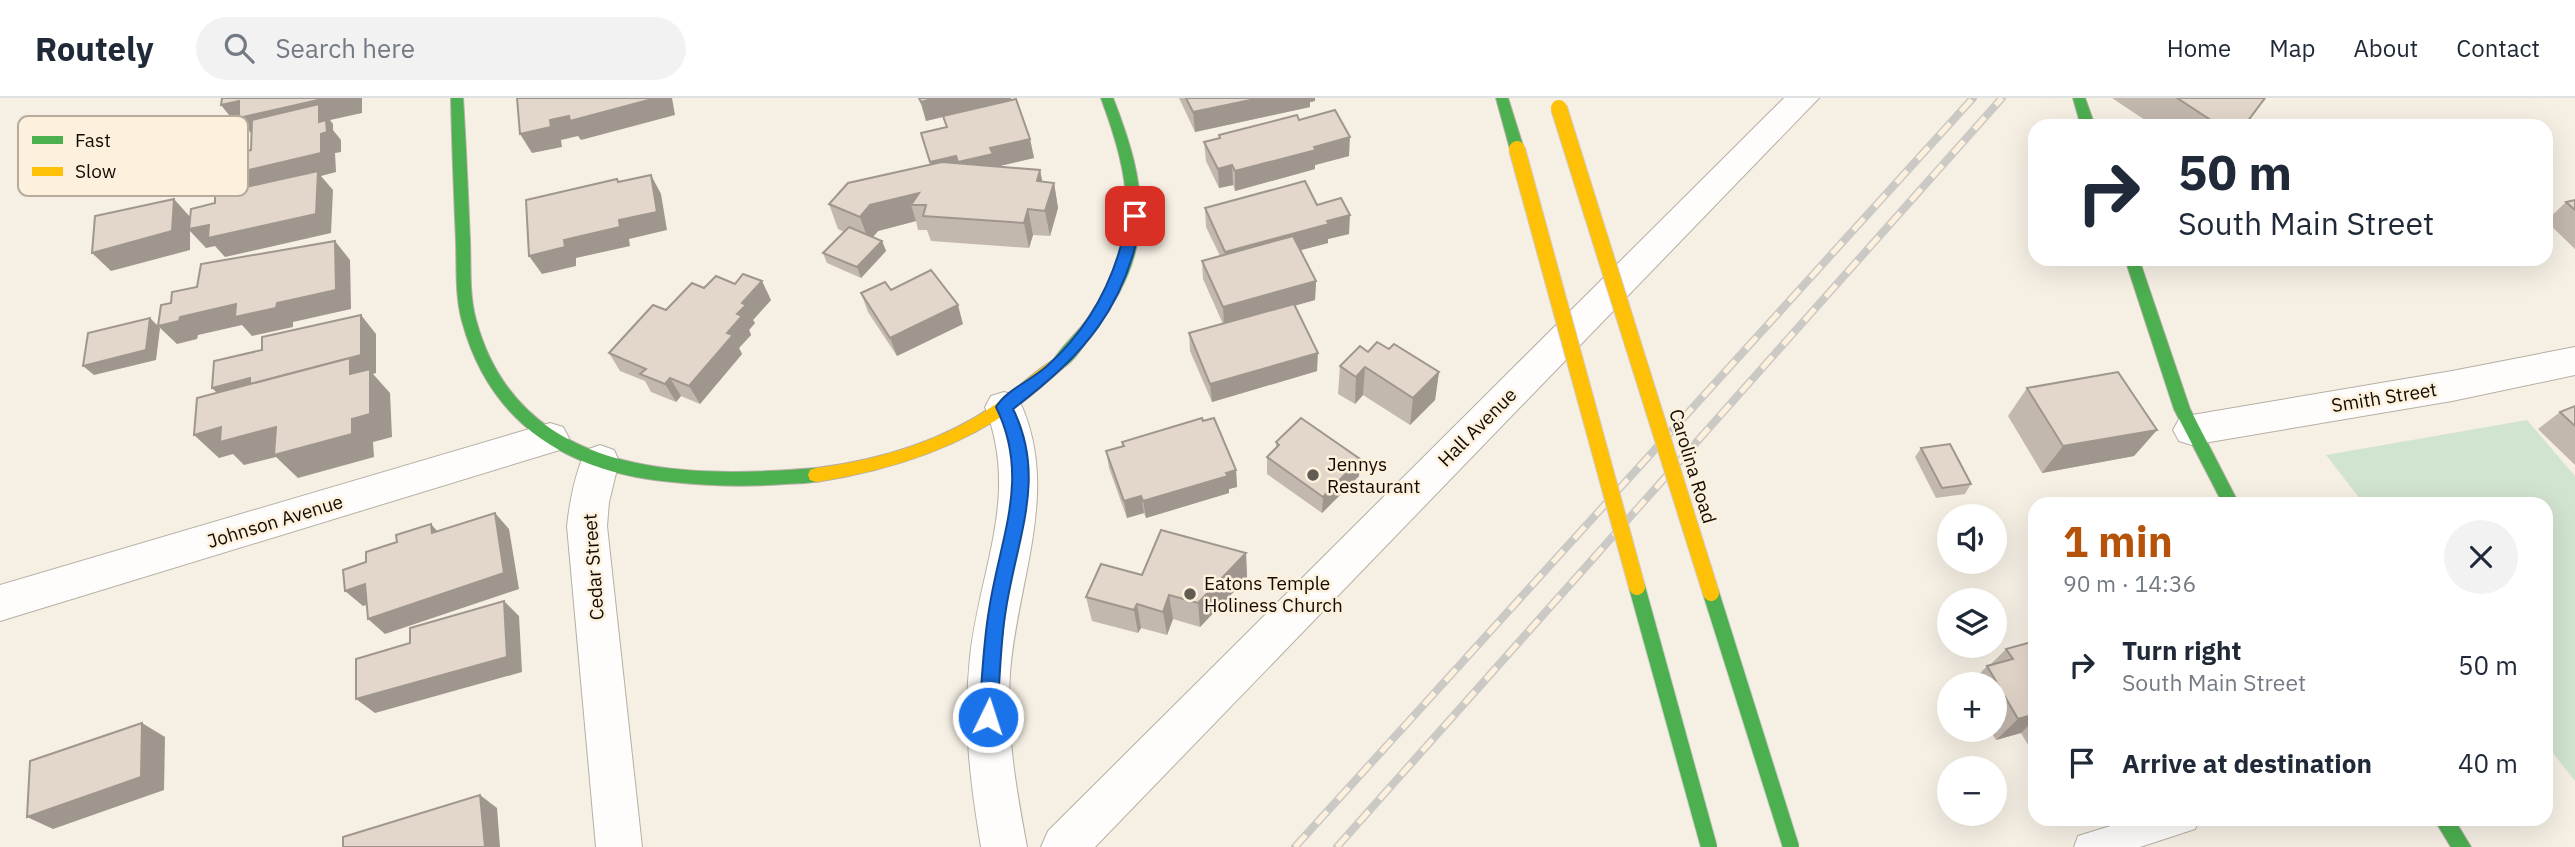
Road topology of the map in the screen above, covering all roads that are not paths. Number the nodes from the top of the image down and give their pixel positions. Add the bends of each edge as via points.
1 (457, 98) edge
2 (1107, 98) edge
3 (1502, 98) edge
4 (1803, 98) edge
5 (2078, 98) edge
6 (1558, 103) edge
7 (2086, 119) edge
8 (2134, 266) edge
9 (2575, 361) edge
10 (1004, 407) junction
11 (2192, 430) junction
12 (550, 438) junction
13 (600, 461) junction
14 (2227, 497) edge
15 (0, 603) edge
16 (2160, 826) edge
17 (2448, 826) edge
18 (619, 847) edge
19 (1004, 847) edge
20 (1064, 847) edge
21 (1709, 847) edge
22 (1791, 847) edge
23 (2089, 847) edge
24 (2462, 847) edge

1 - 12 street via 466,305 472,339 490,379 511,407
2 - 10 street via 1133,167 1135,216 1129,251 1111,295 1083,339 1052,371
3 - 21 street, bridge
4 - 20 street, Hall Avenue
5 - 7 street
6 - 22 street, Carolina Road, bridge
8 - 11 street
9 - 11 street, Smith Street
10 - 13 street via 948,438 898,457 817,475 723,483 677,480
10 - 19 street via 1017,433 1022,461 1020,499 997,611 987,737
11 - 14 street
12 - 13 street
12 - 15 street, Johnson Avenue
13 - 18 street, Cedar Street via 587,526
16 - 23 lane
17 - 24 street

